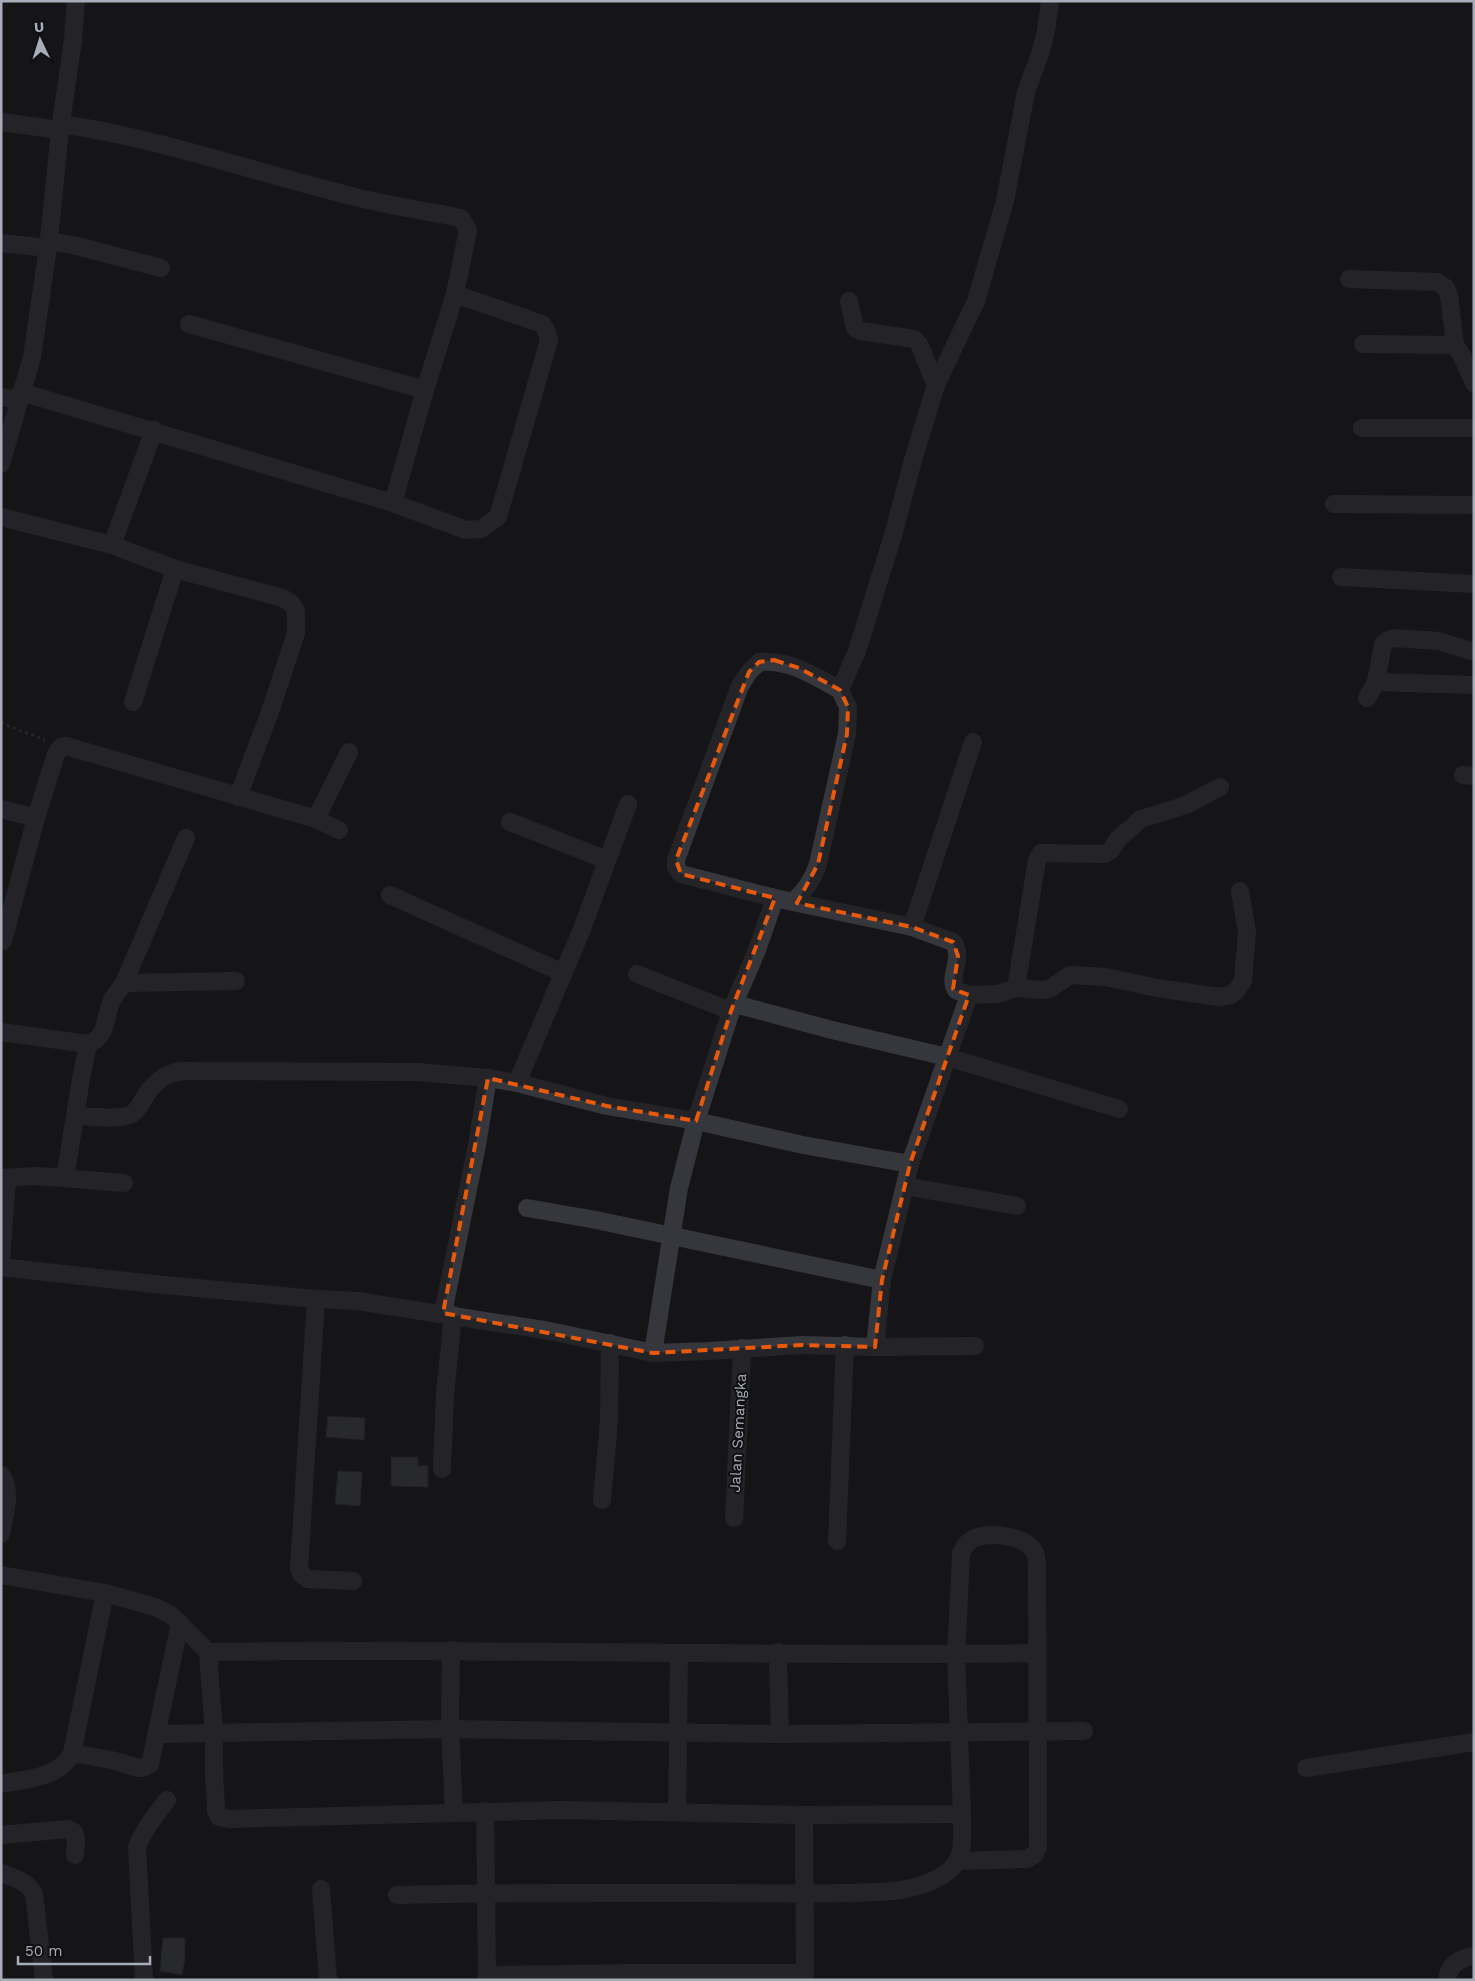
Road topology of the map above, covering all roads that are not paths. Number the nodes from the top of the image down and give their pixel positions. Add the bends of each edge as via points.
1 (1050, 1) edge
2 (71, 2) edge
3 (1, 122) edge
4 (60, 127) junction
5 (1, 243) edge
6 (48, 245) junction
7 (161, 268) dead end
8 (1349, 279) dead end
9 (455, 294) junction
10 (849, 301) dead end
11 (189, 324) dead end
12 (1364, 344) dead end
13 (1455, 345) junction
14 (1474, 383) edge
15 (936, 385) junction
16 (425, 390) junction
17 (14, 396) edge
18 (1362, 428) dead end
19 (1474, 428) edge
20 (154, 430) junction
21 (1, 464) edge
22 (393, 504) junction
23 (1334, 504) dead end
24 (1474, 505) edge
25 (1, 517) edge
26 (112, 545) junction
27 (175, 569) junction
28 (1341, 577) dead end
29 (1474, 584) edge
30 (1474, 652) edge
31 (1376, 682) junction
32 (1474, 684) edge
33 (840, 690) junction
34 (1366, 698) dead end
35 (133, 702) dead end
36 (973, 742) dead end
37 (349, 752) dead end
38 (1220, 787) dead end
39 (238, 797) junction
40 (628, 804) dead end
41 (1, 809) edge
42 (36, 818) junction
43 (316, 819) junction
44 (510, 822) dead end
45 (339, 830) dead end
46 (186, 838) dead end
47 (607, 860) junction
48 (1240, 891) dead end
49 (390, 895) dead end
50 (775, 898) junction
51 (793, 902) junction
52 (912, 927) junction
53 (2, 941) dead end
54 (563, 973) junction
55 (637, 974) dead end
56 (236, 982) dead end
57 (124, 984) junction
58 (1016, 988) junction
59 (969, 995) junction
60 (733, 1007) junction
61 (1, 1032) edge
62 (88, 1044) junction
63 (947, 1057) junction
64 (488, 1078) junction
65 (517, 1083) junction
66 (1119, 1109) dead end
67 (76, 1116) junction
68 (696, 1121) junction
69 (910, 1164) junction
70 (65, 1178) junction
71 (4, 1179) edge
72 (124, 1183) dead end
73 (905, 1186) junction
74 (1017, 1206) dead end
75 (527, 1208) dead end
76 (671, 1236) junction
77 (1, 1262) edge
78 (1, 1267) edge
79 (882, 1280) junction
80 (316, 1299) junction
81 (448, 1314) junction
82 (610, 1343) junction
83 (845, 1345) junction
84 (975, 1346) dead end
85 (875, 1347) junction
86 (742, 1348) junction
87 (653, 1353) junction
88 (442, 1469) dead end
89 (1, 1475) edge
90 (602, 1500) dead end
91 (734, 1518) dead end
92 (1, 1534) edge
93 (836, 1541) dead end
94 (1, 1575) edge
95 (353, 1581) dead end
96 (105, 1593) junction
97 (180, 1624) junction
98 (451, 1650) junction
99 (208, 1652) junction
100 (778, 1652) junction
101 (679, 1653) junction
102 (1037, 1653) junction
103 (956, 1654) junction
104 (450, 1729) junction
105 (1038, 1731) junction
106 (1084, 1731) dead end
107 (678, 1732) junction
108 (960, 1732) junction
109 (158, 1734) junction
110 (214, 1734) junction
111 (780, 1734) junction
112 (1474, 1742) edge
113 (72, 1753) junction
114 (1306, 1768) dead end
115 (1, 1784) edge
116 (167, 1800) dead end
117 (485, 1811) junction
118 (454, 1812) junction
119 (677, 1812) junction
120 (962, 1814) junction
121 (804, 1815) junction
122 (1, 1835) edge
123 (76, 1855) dead end
124 (958, 1861) junction
125 (1, 1873) edge
126 (320, 1889) dead end
127 (485, 1892) junction
128 (804, 1894) junction
129 (397, 1896) dead end
130 (1474, 1956) edge
131 (805, 1977) edge
132 (487, 1978) edge
133 (44, 1980) edge
134 (144, 1980) edge
135 (328, 1980) edge
136 (1447, 1980) edge

1 - 15 street via 1040,54 1026,92 1005,201 976,301
2 - 4 street via 73,40
3 - 4 street
4 - 6 street
4 - 9 street via 95,129 368,200 461,218 468,230
5 - 6 street
6 - 7 street via 76,246
6 - 17 street via 32,357
8 - 13 street via 1437,282 1446,288 1449,295
9 - 16 street
9 - 22 street via 542,324 549,340 498,517 481,529 466,530
10 - 15 street via 855,328 914,339
11 - 16 street
12 - 13 street
13 - 14 street
15 - 33 street via 891,541 856,651
16 - 22 street
17 - 20 street
17 - 21 street
18 - 19 street
20 - 22 street
20 - 26 street
23 - 24 street
25 - 26 street
26 - 27 street
27 - 35 street
27 - 39 street via 283,598 296,611 296,633
28 - 29 street
30 - 31 street via 1439,642 1394,638 1383,644
31 - 32 street
31 - 34 street
33 - 50 street via 799,668 774,660 759,662 749,672 740,686 676,860 681,874
33 - 51 street via 848,707 847,734 814,878
36 - 52 street
37 - 43 street
38 - 58 street via 1186,805 1140,819 1105,854 1041,853 1037,860
39 - 42 street via 61,747
39 - 43 street
40 - 47 street
41 - 42 street
42 - 53 street
43 - 45 street
44 - 47 street
46 - 57 street
47 - 54 street
48 - 58 street via 1247,932 1243,981 1231,995 1210,996 1084,976 1070,976 1043,990
49 - 54 street
50 - 51 street
50 - 60 street
51 - 52 street
52 - 59 street via 953,942 958,956 953,986
54 - 65 street
55 - 60 street
56 - 57 street
57 - 62 street via 112,999 101,1036
58 - 59 street via 998,994
59 - 63 street
60 - 63 street
60 - 68 street
61 - 62 street
62 - 67 street
63 - 66 street
63 - 69 street
64 - 65 street
64 - 67 street via 418,1072 181,1071 160,1079 136,1111 129,1115
64 - 81 street
65 - 68 street via 607,1106
67 - 70 street
68 - 69 street
68 - 76 street
69 - 73 street
70 - 71 street
70 - 72 street
71 - 77 street
73 - 74 street
73 - 79 street
75 - 76 street
76 - 79 street
76 - 87 street
78 - 80 street
79 - 85 street
80 - 81 street via 357,1301
80 - 95 street via 300,1568 301,1574 308,1578
81 - 82 street
81 - 88 street
82 - 87 street
82 - 90 street via 609,1421
83 - 85 street
83 - 86 street
83 - 93 street
84 - 85 street
86 - 87 street
86 - 91 street, Jalan Semangka
89 - 92 street via 6,1481 7,1492
94 - 96 street
96 - 97 street via 155,1607
96 - 113 street
97 - 99 street
97 - 109 street
98 - 99 street
98 - 101 street
98 - 104 street
99 - 110 street
100 - 101 street
100 - 103 street
100 - 111 street
101 - 107 street
102 - 103 street
102 - 103 street via 1035,1552 1020,1540 995,1535 971,1540 961,1553
102 - 105 street
103 - 108 street
104 - 107 street
104 - 110 street
104 - 118 street
105 - 106 street
105 - 108 street
105 - 124 street via 1038,1847 1035,1854 1027,1859
107 - 111 street
107 - 119 street
108 - 111 street
108 - 120 street
109 - 110 street
109 - 113 street via 150,1764 146,1767
110 - 118 street via 216,1811 219,1817
112 - 114 street
113 - 115 street via 54,1772
116 - 134 street via 141,1835 137,1848
117 - 118 street
117 - 119 street
117 - 127 street
119 - 121 street
120 - 121 street
120 - 124 street via 962,1848
121 - 128 street
122 - 123 street via 68,1829 74,1832
124 - 128 street via 944,1874 921,1887 891,1892
125 - 133 street via 30,1886 34,1894
126 - 135 street
127 - 128 street
127 - 129 street
127 - 132 street
128 - 131 street
130 - 136 street via 1451,1966
131 - 132 street via 636,1973

